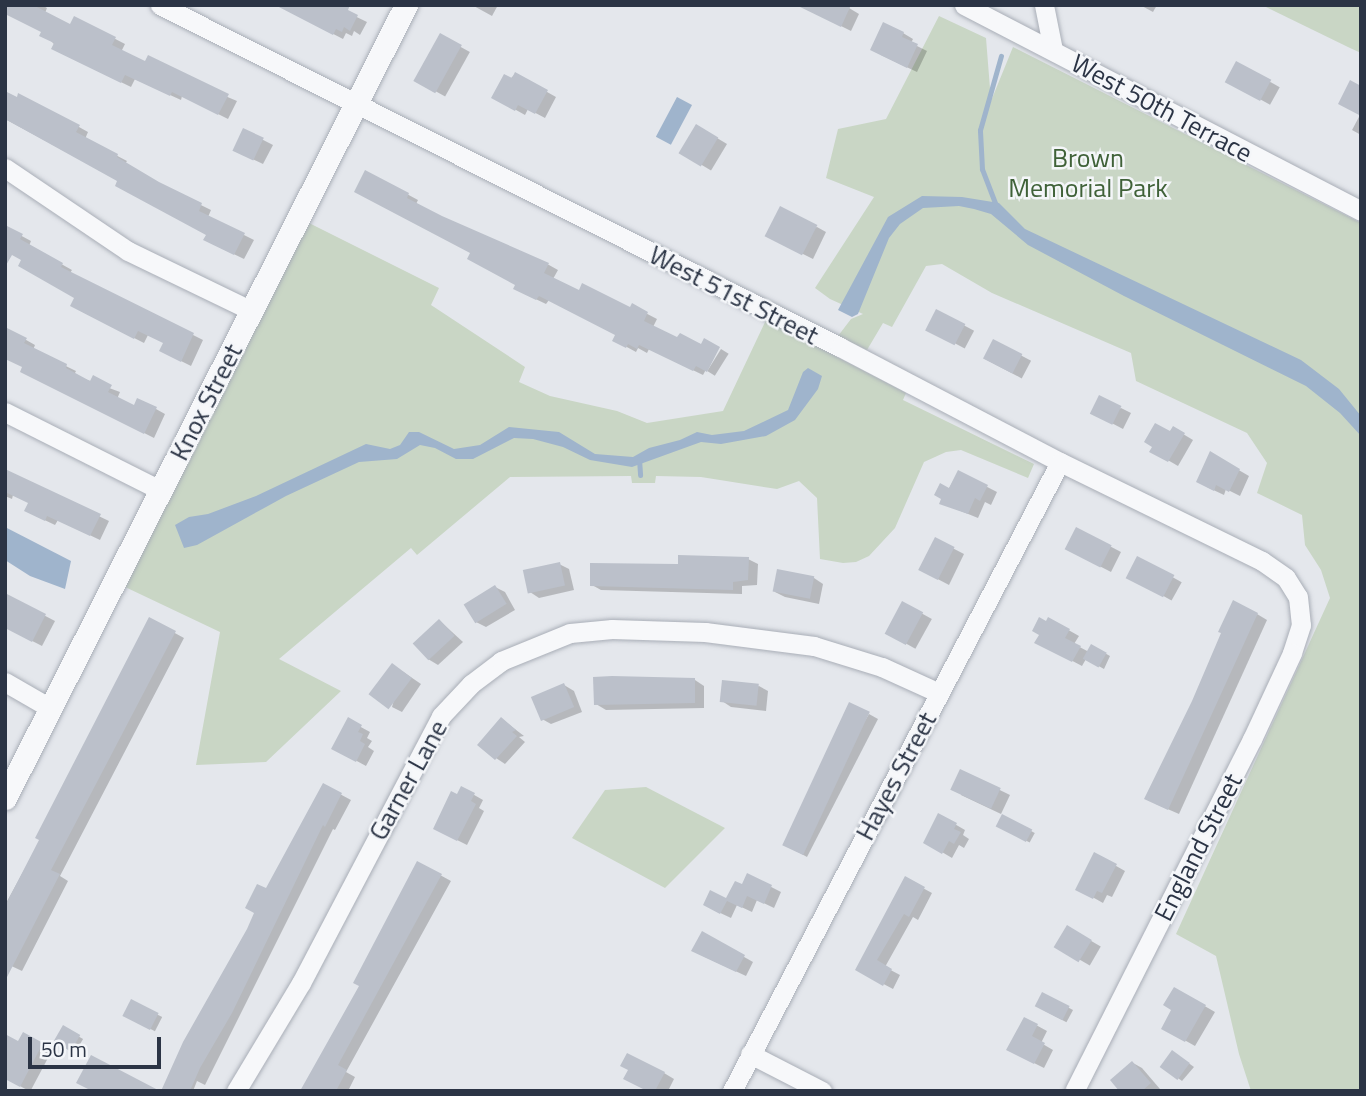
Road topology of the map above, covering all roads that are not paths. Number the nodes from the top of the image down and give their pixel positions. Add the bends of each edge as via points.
1 (160, 5) edge
2 (406, 5) edge
3 (964, 5) edge
4 (1044, 5) edge
5 (1053, 50) junction
6 (356, 106) junction
7 (5, 169) edge
8 (1361, 211) edge
9 (252, 312) junction
10 (5, 412) edge
11 (1059, 462) junction
12 (160, 490) junction
13 (1298, 597) joint
14 (5, 682) edge
15 (939, 693) junction
16 (50, 708) junction
17 (5, 798) edge
18 (750, 1054) junction
19 (236, 1091) edge
20 (732, 1091) edge
21 (822, 1091) edge
22 (1074, 1091) edge

1 - 6 street, West 51st Street
2 - 6 street, Knox Street
3 - 5 street, West 50th Terrace
4 - 5 street
5 - 8 street, West 50th Terrace
6 - 9 street, Knox Street
6 - 11 street, West 51st Street via 840,347
7 - 9 street via 128,251
9 - 12 street, Knox Street
10 - 12 street
11 - 13 street, West 51st Street via 1262,561 1286,578
11 - 15 street, Hayes Street
12 - 16 street, Knox Street
13 - 22 street, England Street via 1301,625 1292,653
14 - 16 street
15 - 18 street, Hayes Street
15 - 19 street, Garner Lane via 883,667 814,646 705,632 612,629 570,633 501,661 441,716 301,983
16 - 17 street, Knox Street
18 - 20 street, Hayes Street
18 - 21 street

